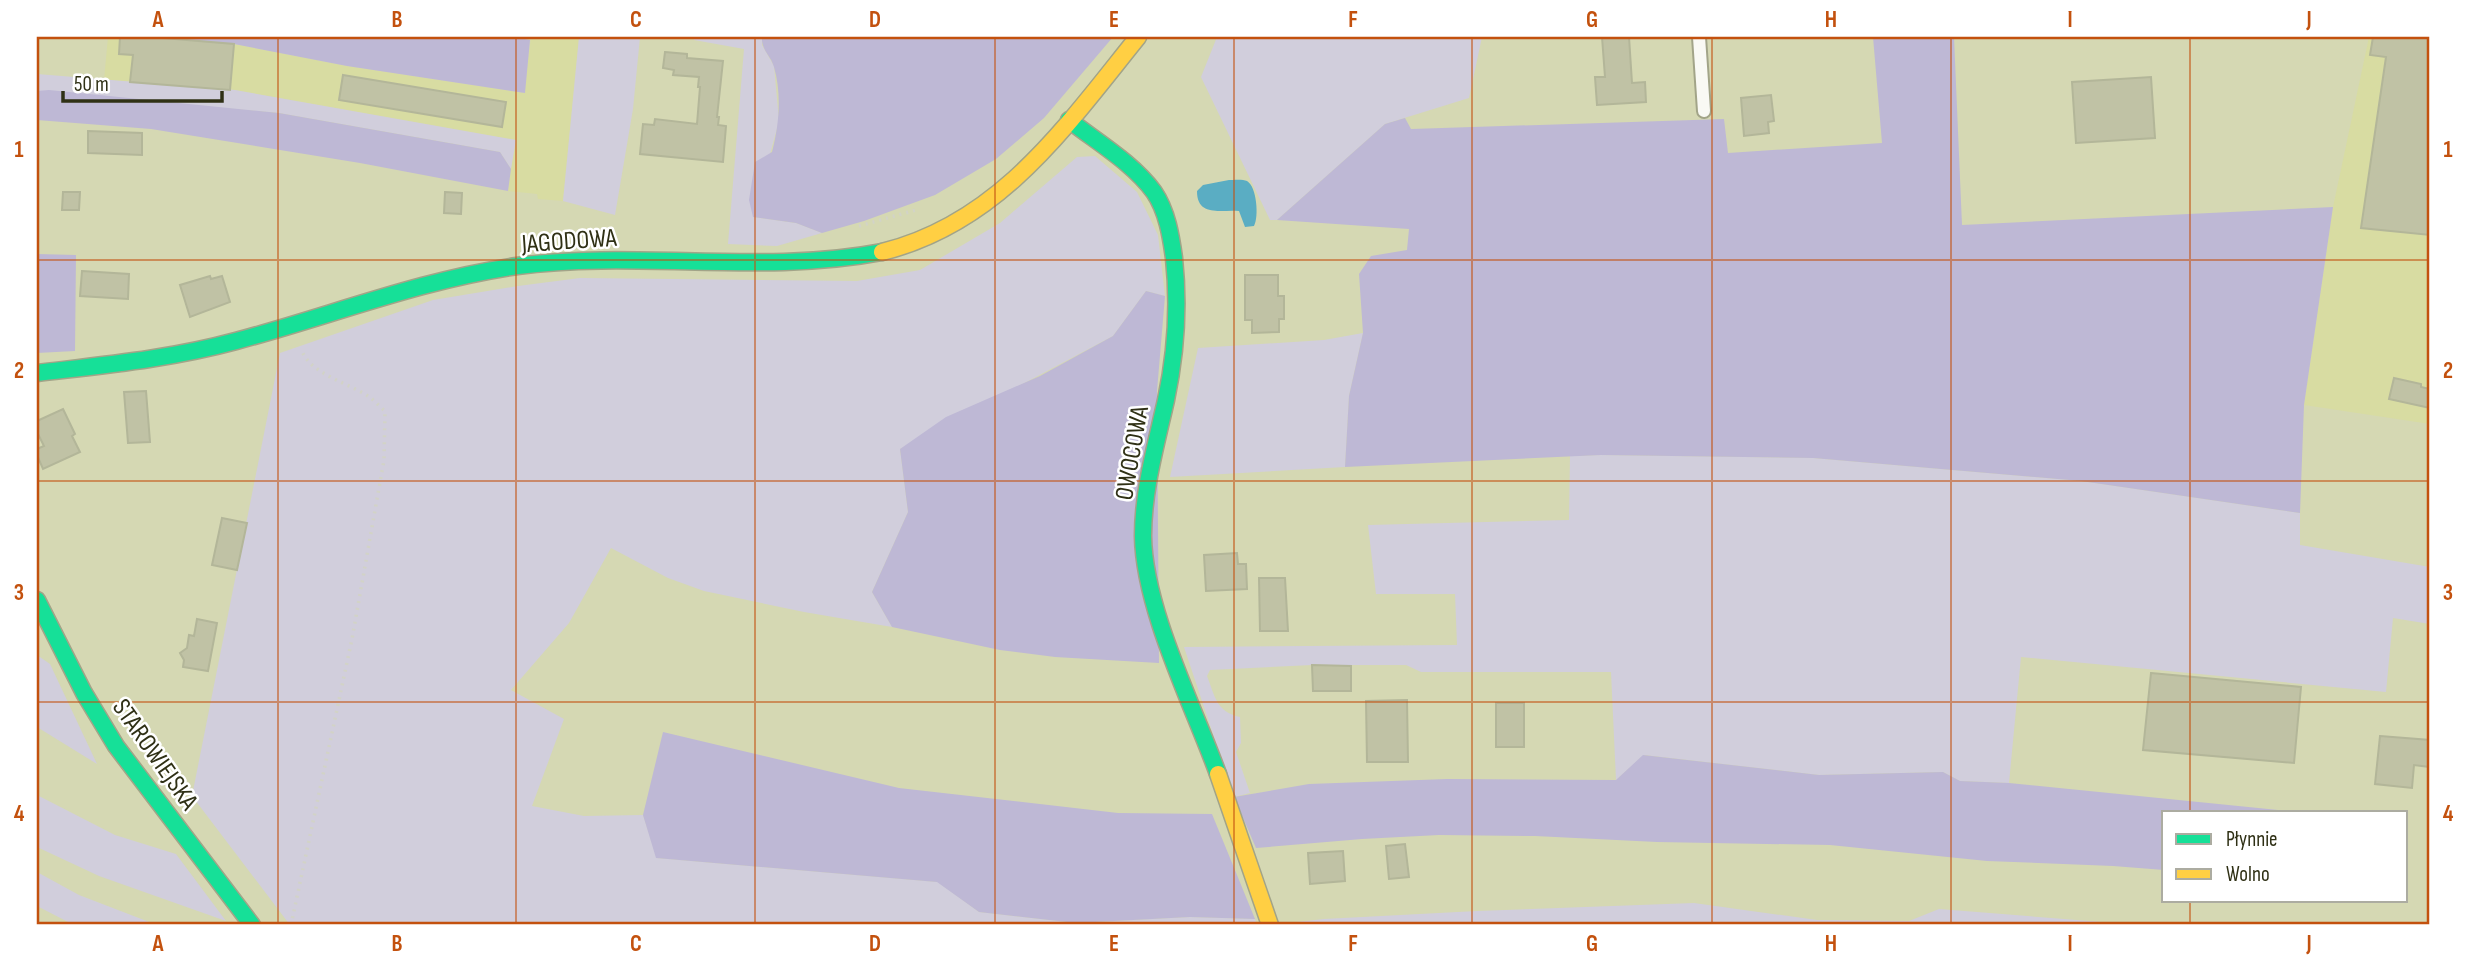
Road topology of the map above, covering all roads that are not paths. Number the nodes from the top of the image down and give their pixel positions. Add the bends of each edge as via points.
1 (1138, 37) edge
2 (1699, 37) edge
3 (1704, 111) dead end
4 (1069, 120) junction
5 (37, 373) edge
6 (37, 600) edge
7 (252, 925) edge
8 (1270, 925) edge

1 - 4 street
2 - 3 lane
4 - 5 street, JAGODOWA via 1016,180 974,213 942,232 878,254 834,261 584,260 507,268 446,279 206,349
4 - 8 street, OWOCOWA via 1153,192 1168,222 1176,275 1175,319 1170,376 1148,484 1145,560 1168,640
6 - 7 street, STAROWIEJSKA via 116,746

